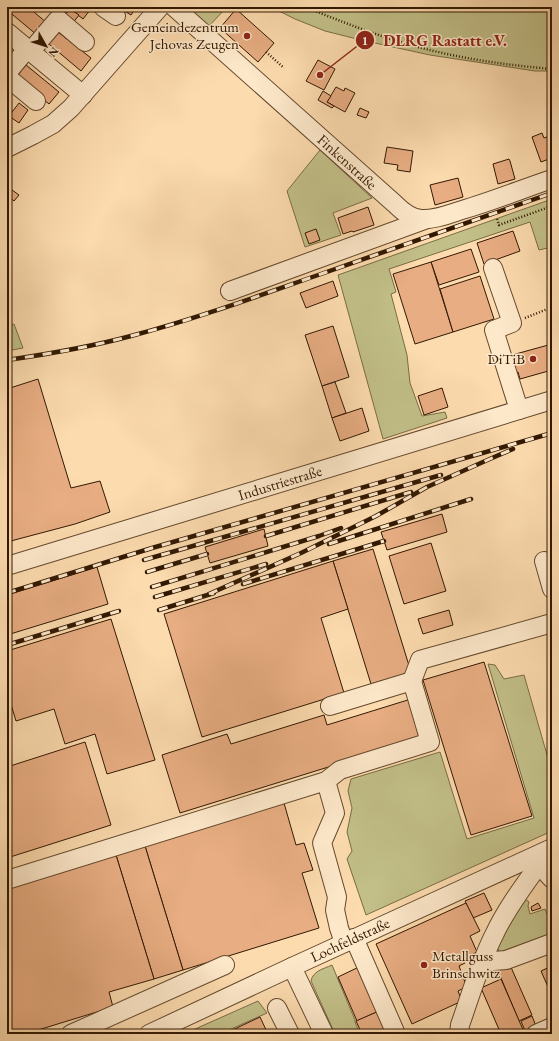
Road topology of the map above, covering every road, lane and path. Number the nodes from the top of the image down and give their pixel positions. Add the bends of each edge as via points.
1 (160, 7) edge
2 (174, 7) edge
3 (305, 7) edge
4 (7, 32) edge
5 (85, 42) dead end
6 (29, 50) junction
7 (266, 52) dead end
8 (284, 68) dead end
9 (552, 69) edge
10 (7, 73) edge
11 (7, 77) edge
12 (83, 95) junction
13 (36, 101) dead end
14 (7, 148) edge
15 (552, 179) edge
16 (552, 206) edge
17 (428, 219) junction
18 (498, 219) dead end
19 (548, 248) dead end
20 (552, 261) edge
21 (493, 268) dead end
22 (230, 291) dead end
23 (551, 307) edge
24 (512, 323) junction
25 (552, 400) edge
26 (519, 410) junction
27 (544, 561) dead end
28 (7, 566) edge
29 (552, 590) edge
30 (552, 623) edge
31 (412, 681) junction
32 (330, 706) dead end
33 (326, 781) junction
34 (551, 849) edge
35 (539, 865) junction
36 (552, 879) edge
37 (7, 880) edge
38 (349, 941) junction
39 (552, 944) edge
40 (481, 962) junction
41 (225, 966) dead end
42 (292, 967) junction
43 (277, 1008) dead end
44 (552, 1027) edge
45 (71, 1034) edge
46 (149, 1034) edge
47 (290, 1034) edge
48 (324, 1034) edge
49 (396, 1034) edge
50 (459, 1034) edge
51 (536, 1034) edge

1 - 12 street via 116,44
2 - 17 street, Finkenstraße via 272,89 403,212 419,219
3 - 9 path via 361,29 451,55
4 - 6 street
5 - 6 street via 58,19
6 - 10 street
6 - 12 street
7 - 8 path
11 - 13 street
12 - 14 street via 53,124
15 - 17 street, Finkenstraße via 438,218
16 - 18 path via 499,225
17 - 22 street
19 - 20 path
21 - 24 street
23 - 24 path
24 - 26 street via 494,330
25 - 26 street, Industriestraße
26 - 28 street, Industriestraße
27 - 29 street
30 - 31 street via 420,660
31 - 32 street
31 - 33 street via 430,742 340,770
33 - 37 street
33 - 38 street via 335,813 322,843 337,897 335,910 339,928
34 - 35 street
34 - 38 street, Lochfeldstraße
35 - 36 street
35 - 40 street via 495,931
38 - 42 street, Lochfeldstraße
38 - 49 street
39 - 40 street via 506,960
40 - 50 street
41 - 45 street
42 - 46 street, Lochfeldstraße
42 - 48 street
43 - 47 street
44 - 51 street

